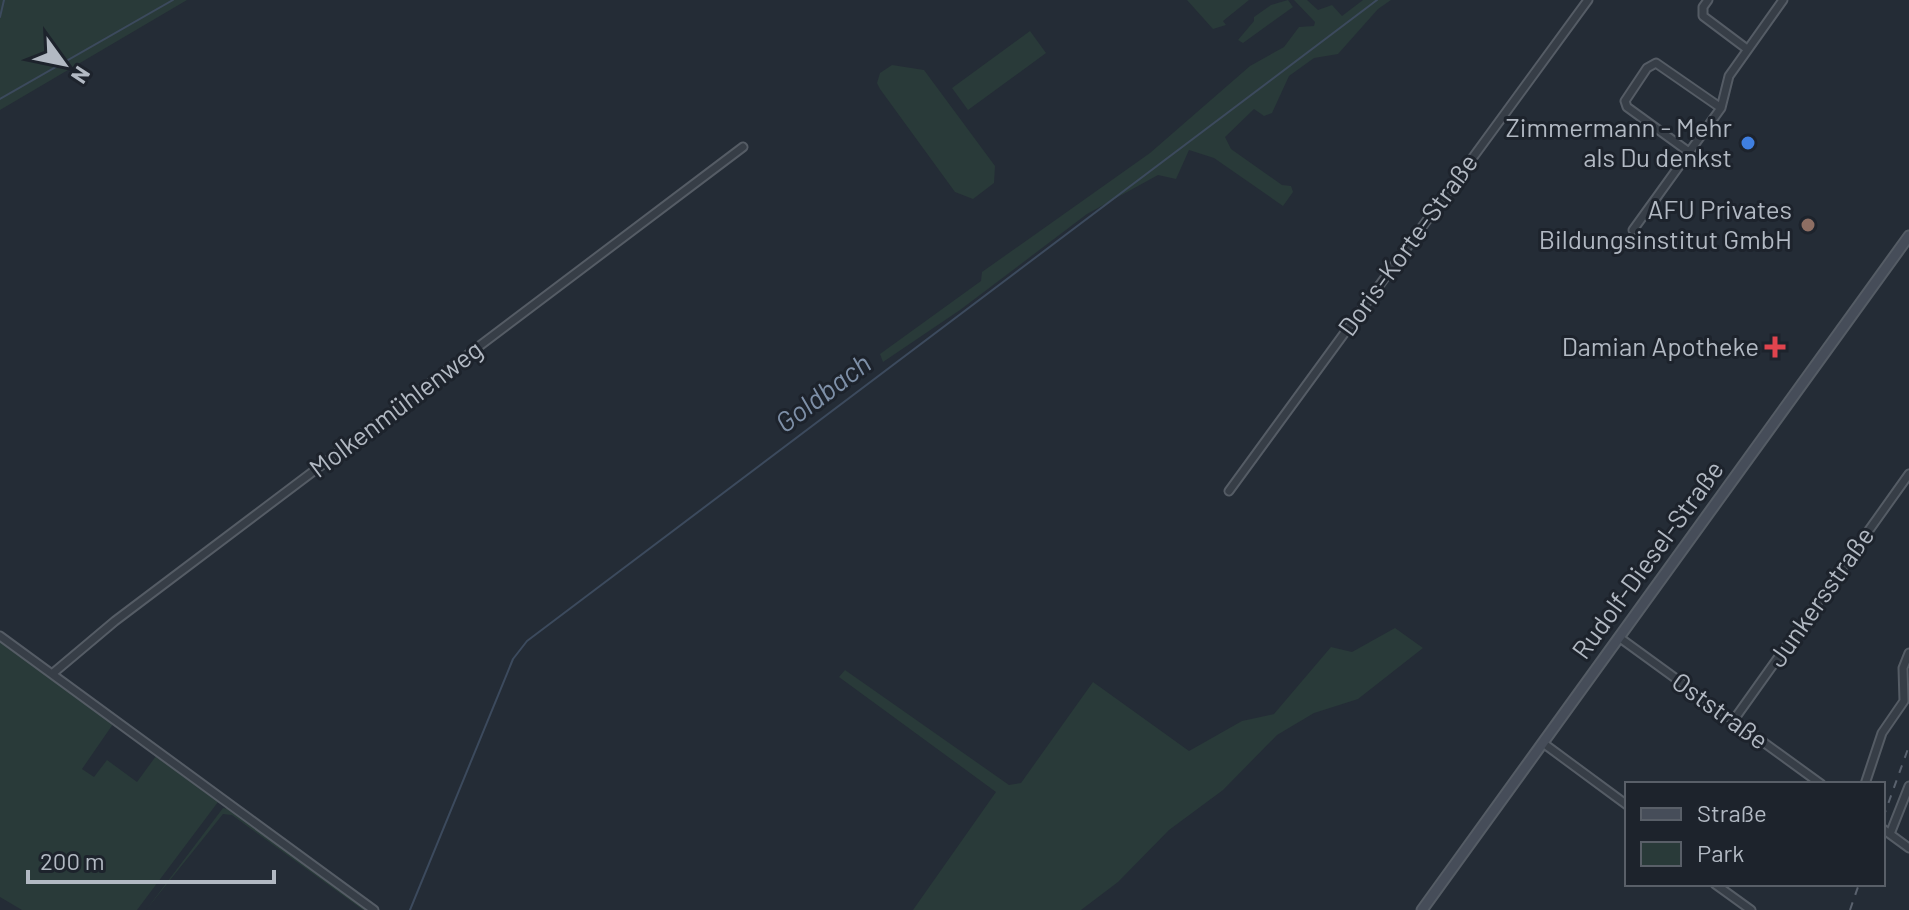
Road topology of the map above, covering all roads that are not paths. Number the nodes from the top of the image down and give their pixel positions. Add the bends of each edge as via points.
1 (1588, 0) edge
2 (1708, 0) edge
3 (1783, 0) edge
4 (1747, 49) junction
5 (1721, 108) junction
6 (743, 147) dead end
7 (1689, 152) junction
8 (1633, 230) dead end
9 (1909, 236) edge
10 (1909, 474) edge
11 (1229, 491) dead end
12 (0, 636) edge
13 (1620, 638) junction
14 (1909, 653) edge
15 (52, 674) junction
16 (1733, 721) junction
17 (1543, 743) junction
18 (1818, 782) edge
19 (1866, 782) edge
20 (1909, 786) edge
21 (1625, 804) edge
22 (1886, 832) edge
23 (1909, 848) edge
24 (1718, 886) edge
25 (374, 910) edge
26 (1422, 910) edge
27 (1751, 910) edge

1 - 11 street, Doris-Korte-Straße
2 - 4 street via 1703,16
3 - 4 street
4 - 5 street via 1729,76
5 - 7 street
5 - 7 street via 1656,63 1647,68 1625,101 1627,107
6 - 15 street, Molkenmühlenweg
7 - 8 street
9 - 13 street, Rudolf-Diesel-Straße
10 - 16 street, Junkersstraße
12 - 15 street
13 - 16 street, Oststraße
13 - 17 street, Rudolf-Diesel-Straße
14 - 19 street via 1903,668 1904,701 1882,733
15 - 25 street
16 - 18 street, Oststraße
17 - 21 street
17 - 26 street, Rudolf-Diesel-Straße
20 - 22 street
22 - 23 street
24 - 27 street

